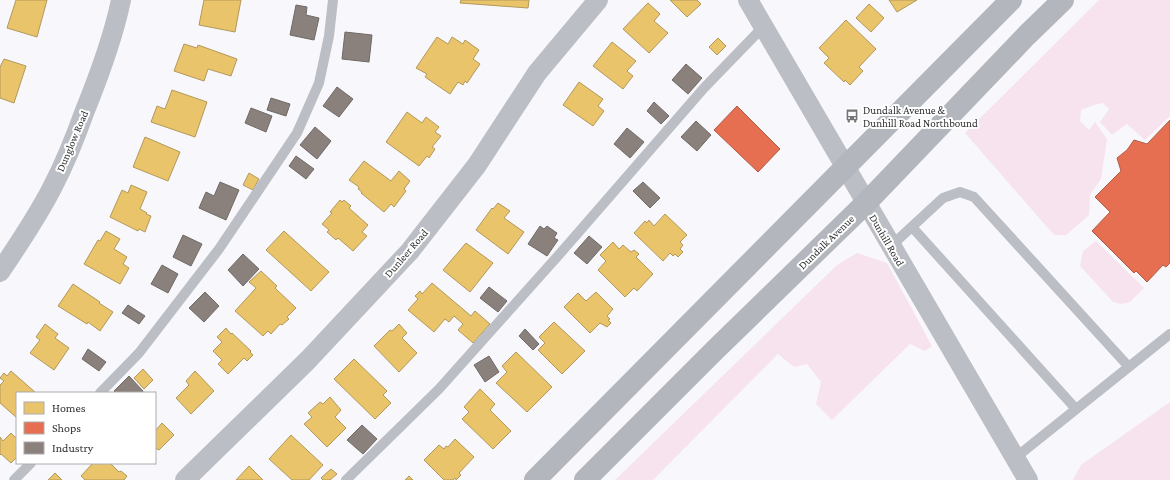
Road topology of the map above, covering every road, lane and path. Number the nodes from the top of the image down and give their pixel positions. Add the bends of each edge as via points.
1 (121, 0) edge
2 (333, 0) edge
3 (748, 0) edge
4 (1011, 0) edge
5 (1063, 0) edge
6 (593, 3) edge
7 (764, 26) junction
8 (845, 167) junction
9 (866, 203) junction
10 (912, 227) junction
11 (891, 246) junction
12 (0, 272) edge
13 (1170, 334) edge
14 (1129, 367) junction
15 (101, 392) edge
16 (1076, 409) junction
17 (1015, 458) junction
18 (30, 464) edge
19 (14, 480) edge
20 (185, 480) edge
21 (346, 480) edge
22 (535, 480) edge
23 (584, 480) edge
24 (1028, 480) edge

1 - 12 street, Dunglow Road via 97,80 53,187
2 - 15 lane via 329,36 319,83 297,133 219,249 139,353
3 - 7 street, Dunhill Road
4 - 8 main road
5 - 9 main road, Dundalk Avenue
6 - 20 street, Dunleer Road via 537,72 477,166 410,251 308,360
7 - 8 street, Dunhill Road
7 - 21 lane via 704,88 439,390
8 - 9 street, Dunhill Road
8 - 22 main road
9 - 11 street, Dunhill Road
9 - 23 main road, Dundalk Avenue
10 - 11 lane
10 - 14 lane via 942,198 960,192 974,197
10 - 16 lane
11 - 17 street, Dunhill Road
13 - 14 lane
14 - 16 lane
16 - 17 lane
17 - 24 street, Dunhill Road
18 - 19 lane

